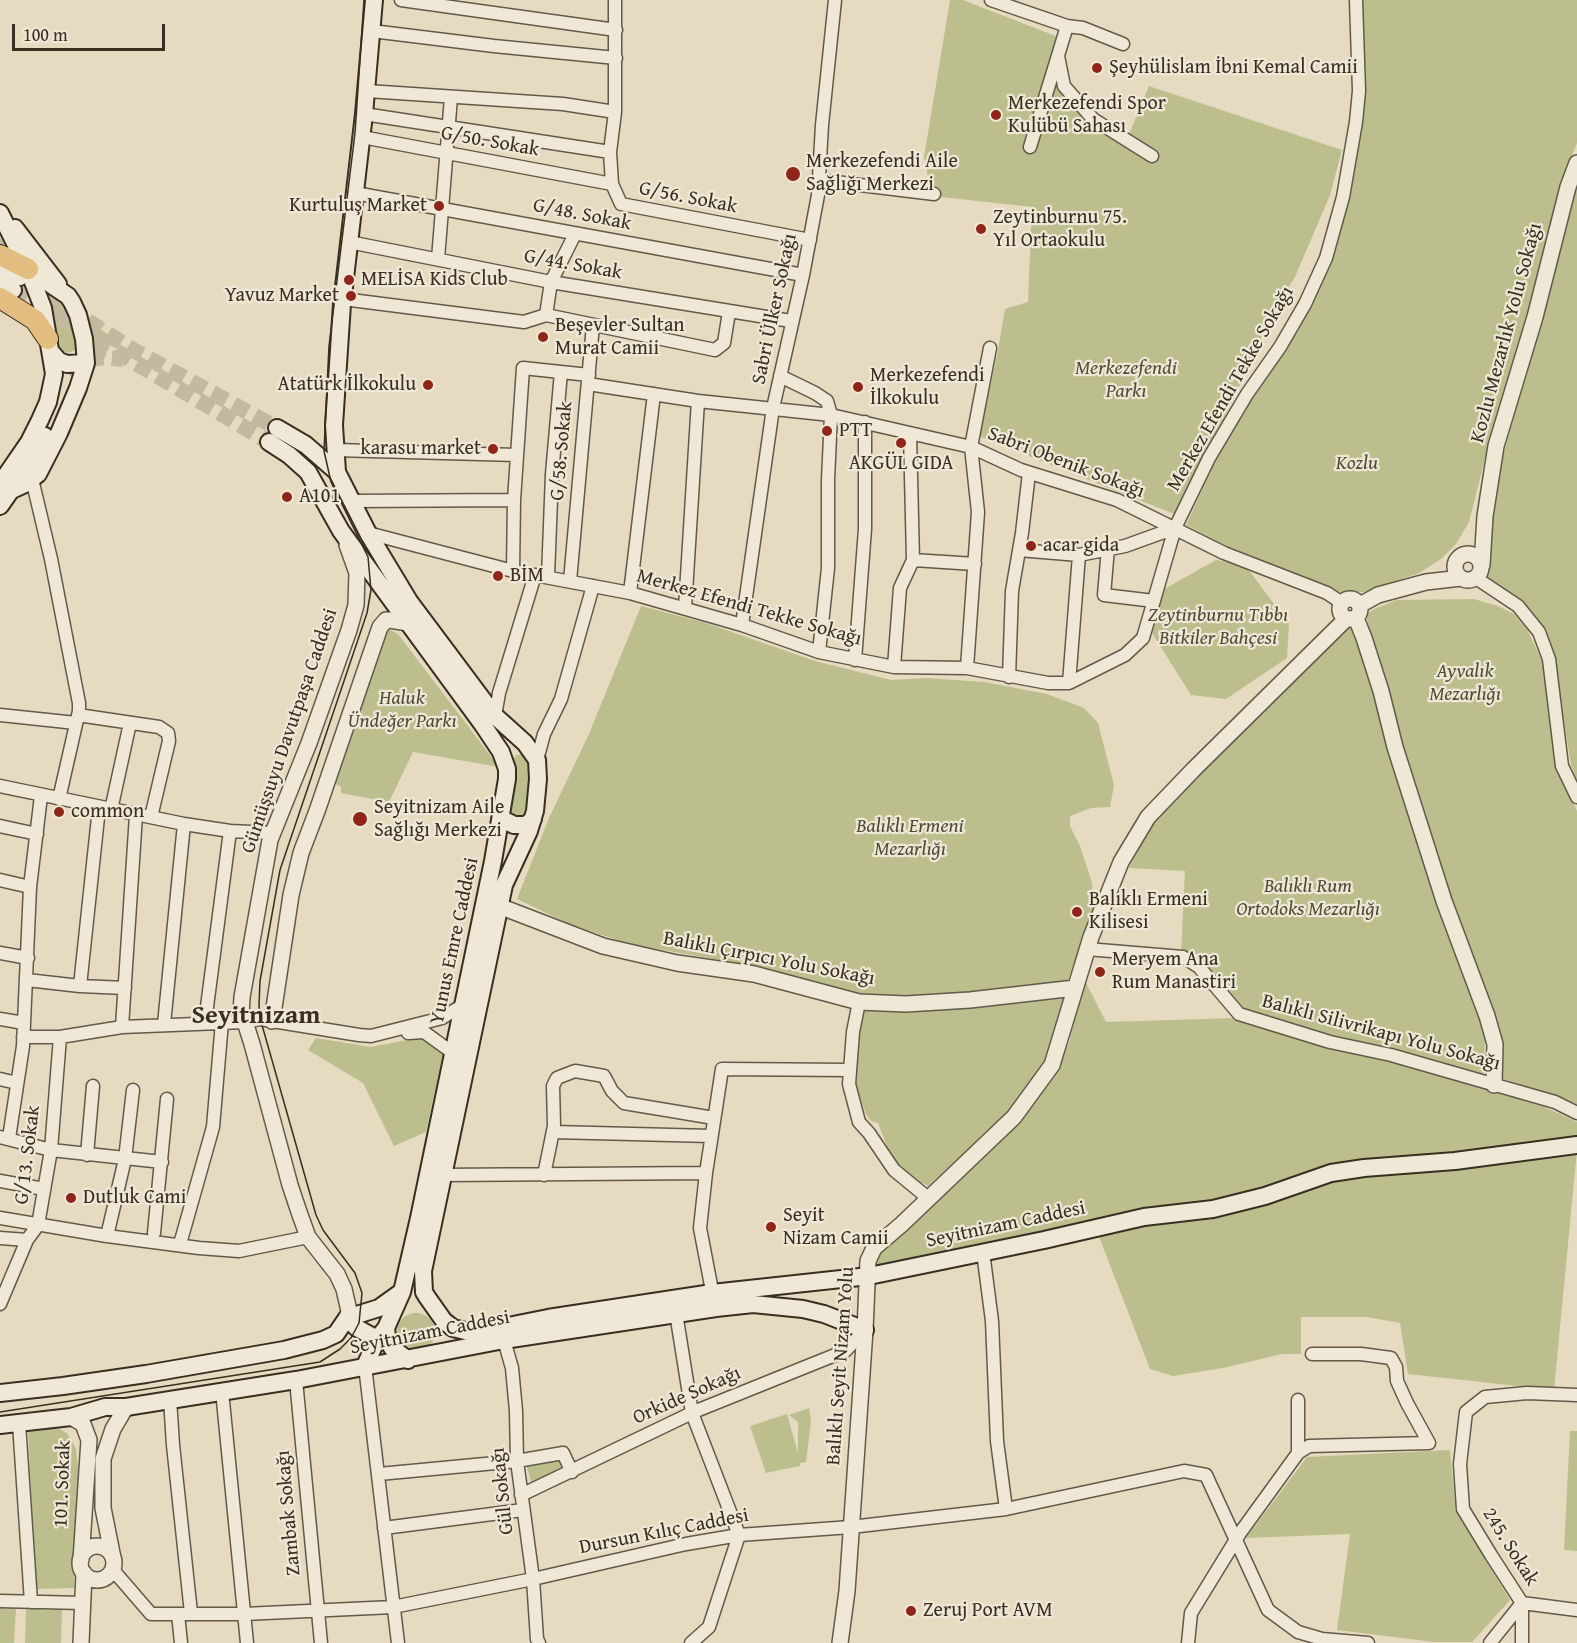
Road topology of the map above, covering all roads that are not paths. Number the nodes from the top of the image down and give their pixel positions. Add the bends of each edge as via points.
1 (374, 0) edge
2 (401, 0) edge
3 (615, 0) edge
4 (836, 0) edge
5 (991, 0) edge
6 (1356, 0) edge
7 (1066, 26) junction
8 (616, 30) junction
9 (372, 31) junction
10 (1123, 44) dead end
11 (1058, 56) junction
12 (616, 58) junction
13 (367, 91) junction
14 (451, 97) junction
15 (615, 112) junction
16 (364, 114) junction
17 (449, 128) junction
18 (362, 137) junction
19 (1030, 147) dead end
20 (610, 152) junction
21 (447, 154) junction
22 (1152, 156) dead end
23 (1577, 164) edge
24 (819, 180) junction
25 (612, 184) junction
26 (355, 193) junction
27 (934, 194) dead end
28 (0, 208) edge
29 (442, 208) junction
30 (0, 213) edge
31 (575, 234) junction
32 (810, 240) junction
33 (350, 242) junction
34 (0, 255) edge
35 (438, 259) junction
36 (0, 268) edge
37 (803, 275) junction
38 (551, 282) junction
39 (12, 284) edge
40 (68, 296) junction
41 (343, 299) junction
42 (43, 308) junction
43 (729, 312) junction
44 (546, 315) junction
45 (791, 321) junction
46 (593, 325) junction
47 (50, 346) junction
48 (990, 348) dead end
49 (86, 363) junction
50 (561, 372) junction
51 (71, 376) tunnel mouth
52 (780, 376) junction
53 (589, 380) junction
54 (654, 394) junction
55 (698, 401) junction
56 (773, 408) junction
57 (831, 415) junction
58 (865, 422) junction
59 (910, 434) junction
60 (971, 447) junction
61 (335, 450) junction
62 (517, 455) junction
63 (337, 472) junction
64 (1029, 472) junction
65 (32, 479) junction
66 (6, 487) edge
67 (514, 500) junction
68 (353, 501) junction
69 (0, 506) edge
70 (1485, 516) junction
71 (1174, 528) junction
72 (341, 531) junction
73 (368, 533) junction
74 (1108, 548) junction
75 (1019, 550) junction
76 (1079, 555) junction
77 (1461, 557) junction
78 (913, 560) junction
79 (975, 564) junction
80 (513, 571) junction
81 (1473, 574) junction
82 (535, 575) junction
83 (548, 576) junction
84 (570, 581) junction
85 (1426, 582) junction
86 (593, 586) junction
87 (630, 593) junction
88 (1154, 601) junction
89 (1342, 603) joint
90 (685, 608) junction
91 (1354, 614) junction
92 (408, 624) junction
93 (741, 625) junction
94 (819, 652) junction
95 (855, 660) junction
96 (894, 667) junction
97 (967, 668) junction
98 (1009, 677) junction
99 (1069, 683) junction
100 (0, 715) edge
101 (495, 716) junction
102 (77, 719) junction
103 (130, 723) junction
104 (544, 734) junction
105 (525, 743) junction
106 (505, 760) junction
107 (537, 760) junction
108 (0, 786) edge
109 (41, 796) junction
110 (1577, 797) edge
111 (59, 800) junction
112 (105, 809) junction
113 (136, 815) junction
114 (501, 816) junction
115 (151, 817) junction
116 (533, 819) junction
117 (184, 824) junction
118 (0, 826) edge
119 (230, 831) junction
120 (37, 834) junction
121 (272, 837) junction
122 (0, 880) edge
123 (30, 887) junction
124 (499, 906) junction
125 (1087, 949) junction
126 (0, 953) edge
127 (28, 958) junction
128 (27, 980) junction
129 (80, 986) junction
130 (124, 988) junction
131 (1075, 988) junction
132 (859, 1002) junction
133 (463, 1005) junction
134 (0, 1019) edge
135 (272, 1021) junction
136 (205, 1022) junction
137 (222, 1022) junction
138 (245, 1022) junction
139 (24, 1023) junction
140 (164, 1024) junction
141 (122, 1027) junction
142 (23, 1037) junction
143 (60, 1037) junction
144 (453, 1053) junction
145 (850, 1070) junction
146 (0, 1080) edge
147 (17, 1083) junction
148 (1494, 1085) junction
149 (93, 1086) dead end
150 (133, 1090) dead end
151 (167, 1099) dead end
152 (1577, 1113) edge
153 (714, 1118) junction
154 (553, 1132) junction
155 (711, 1136) junction
156 (5, 1138) edge
157 (1577, 1145) edge
158 (51, 1150) junction
159 (87, 1155) junction
160 (125, 1159) junction
161 (162, 1162) junction
162 (706, 1173) junction
163 (442, 1175) junction
164 (544, 1175) junction
165 (0, 1181) edge
166 (44, 1189) junction
167 (928, 1198) junction
168 (0, 1218) edge
169 (38, 1225) junction
170 (154, 1233) dead end
171 (107, 1236) junction
172 (308, 1237) junction
173 (0, 1238) edge
174 (27, 1240) junction
175 (180, 1244) junction
176 (983, 1252) junction
177 (6, 1276) edge
178 (869, 1276) junction
179 (402, 1292) junction
180 (714, 1301) junction
181 (0, 1304) edge
182 (676, 1313) junction
183 (347, 1318) junction
184 (444, 1321) junction
185 (866, 1330) junction
186 (381, 1333) junction
187 (504, 1340) junction
188 (434, 1354) junction
189 (1312, 1354) dead end
190 (408, 1360) junction
191 (365, 1366) junction
192 (296, 1380) junction
193 (222, 1391) junction
194 (0, 1393) edge
195 (1577, 1395) edge
196 (170, 1399) junction
197 (1298, 1400) dead end
198 (126, 1407) junction
199 (692, 1413) junction
200 (71, 1417) junction
201 (19, 1423) junction
202 (0, 1425) edge
203 (1298, 1453) junction
204 (517, 1461) junction
205 (572, 1472) junction
206 (379, 1474) junction
207 (522, 1495) junction
208 (1006, 1509) junction
209 (523, 1510) junction
210 (851, 1527) junction
211 (384, 1528) junction
212 (739, 1535) junction
213 (1236, 1539) junction
214 (82, 1566) junction
215 (109, 1571) junction
216 (533, 1579) junction
217 (0, 1601) edge
218 (31, 1602) junction
219 (83, 1603) junction
220 (1522, 1603) junction
221 (393, 1607) junction
222 (318, 1610) junction
223 (1577, 1610) edge
224 (185, 1613) junction
225 (244, 1614) junction
226 (537, 1642) edge
227 (692, 1642) edge
228 (81, 1643) edge
229 (181, 1643) edge
230 (247, 1643) edge
231 (321, 1643) edge
232 (398, 1643) edge
233 (840, 1643) edge
234 (1188, 1643) edge
235 (1368, 1643) edge
236 (1490, 1643) edge
237 (1522, 1643) edge

1 - 9 main road
2 - 8 street
3 - 8 street, G/56. Sokak
4 - 24 street, Sabri Ülker Sokağı
5 - 7 street
6 - 71 street, Merkez Efendi Tekke Sokağı via 1356,122 1343,197 1326,258 1305,304 1209,458
7 - 10 street via 1083,28
7 - 11 street
8 - 12 street, G/56. Sokak
9 - 12 street
9 - 13 main road
11 - 19 street
11 - 22 street via 1064,86 1093,119
12 - 15 street, G/56. Sokak
13 - 14 street
13 - 16 main road
14 - 15 street via 563,104
14 - 17 street
15 - 20 street, G/56. Sokak
16 - 17 street
16 - 18 main road
17 - 20 street
17 - 21 street
18 - 21 street, G/50. Sokak
18 - 26 main road
20 - 25 street, G/56. Sokak
21 - 25 street, G/50. Sokak
21 - 29 street
23 - 70 street, Kozlu Mezarlık Yolu Sokağı via 1496,446
24 - 27 street
24 - 32 street, Sabri Ülker Sokağı
25 - 32 street, G/56. Sokak via 621,204
26 - 29 street, G/48. Sokak
26 - 33 main road
28 - 40 main road
29 - 31 street, G/48. Sokak
29 - 35 street
30 - 39 main road
31 - 37 street, G/48. Sokak
31 - 38 street
32 - 37 street, Sabri Ülker Sokağı
33 - 35 street, G/44. Sokak
33 - 41 main road
34 - 39 main road
35 - 38 street, G/44. Sokak
36 - 39 main road
37 - 45 street, Sabri Ülker Sokağı
38 - 43 street, G/44. Sokak
38 - 44 street
39 - 40 main road
39 - 42 main road
39 - 47 main road via 15,306 35,320
40 - 42 main road via 52,296
40 - 49 main road via 80,321
41 - 44 street via 524,322
41 - 61 main road
42 - 47 main road
43 - 45 street, G/44. Sokak
43 - 46 street via 724,343 715,350
44 - 46 street
45 - 52 street, Sabri Ülker Sokağı
46 - 53 street, G/58. Sokak
47 - 49 main road via 59,361
47 - 66 main road via 53,380 48,402
48 - 60 street
49 - 65 main road via 59,433
50 - 53 street, Sabri Obenik Sokağı
50 - 62 street, Sabri Obenik Sokağı via 523,368
50 - 83 street
51 - 66 main road via 38,448
52 - 56 street, Sabri Ülker Sokağı
52 - 57 street via 827,401
53 - 54 street, Sabri Obenik Sokağı
53 - 84 street, G/58. Sokak
54 - 55 street, Sabri Obenik Sokağı
54 - 87 street
55 - 56 street, Sabri Obenik Sokağı
55 - 90 street
56 - 57 street, Sabri Obenik Sokağı
56 - 93 street, Sabri Ülker Sokağı
57 - 58 street, Sabri Obenik Sokağı
57 - 94 street via 828,568
58 - 59 street, Sabri Obenik Sokağı
58 - 95 street via 865,529
59 - 60 street, Sabri Obenik Sokağı
59 - 78 street
60 - 64 street, Sabri Obenik Sokağı
60 - 79 street via 978,512
61 - 62 street
61 - 63 main road
62 - 67 street
63 - 68 main road
63 - 72 main road via 306,445 273,435 308,472
64 - 71 street, Sabri Obenik Sokağı via 1117,501
64 - 75 street
65 - 66 main road
65 - 102 street via 79,703
66 - 69 main road
67 - 68 street
67 - 80 street
68 - 73 main road
70 - 77 street
70 - 81 street
71 - 74 street via 1125,546
71 - 88 street, Merkez Efendi Tekke Sokağı
71 - 89 street, Sabri Obenik Sokağı via 1224,553 1327,593
72 - 92 main road
72 - 121 street, Gümüşsuyu Davutpaşa Caddesi via 357,573 356,605
73 - 80 street, Merkez Efendi Tekke Sokağı
73 - 101 main road via 409,601
74 - 76 street
74 - 88 street via 1104,595
75 - 76 street
75 - 98 street via 1012,591
76 - 99 street
77 - 81 street via 1455,567
77 - 81 street via 1478,558
77 - 85 street
78 - 79 street
78 - 96 street via 900,588
79 - 97 street
80 - 82 street, Merkez Efendi Tekke Sokağı
81 - 85 street
81 - 110 street via 1518,606 1539,632 1549,659 1562,766
82 - 83 street, Merkez Efendi Tekke Sokağı
82 - 101 street
83 - 84 street, Merkez Efendi Tekke Sokağı
84 - 86 street, Merkez Efendi Tekke Sokağı
85 - 91 street via 1378,595
86 - 87 street, Merkez Efendi Tekke Sokağı
86 - 104 street via 561,699
87 - 90 street, Merkez Efendi Tekke Sokağı
88 - 99 street, Merkez Efendi Tekke Sokağı via 1143,638 1125,655
89 - 91 street via 1352,599
90 - 93 street, Merkez Efendi Tekke Sokağı
91 - 125 street, Balıklı Seyit Nizam Yolu via 1148,817 1121,862
91 - 148 street via 1444,901 1487,1016 1495,1044
92 - 106 main road
92 - 135 street via 386,620 380,627 301,853
93 - 94 street, Merkez Efendi Tekke Sokağı
94 - 95 street, Merkez Efendi Tekke Sokağı
95 - 96 street, Merkez Efendi Tekke Sokağı
96 - 97 street, Merkez Efendi Tekke Sokağı
97 - 98 street, Merkez Efendi Tekke Sokağı
98 - 99 street, Merkez Efendi Tekke Sokağı
100 - 102 street
101 - 105 main road
102 - 103 street
102 - 111 street
103 - 112 street
103 - 115 street via 159,726 168,734
104 - 105 street
104 - 107 street
105 - 106 main road via 508,752
105 - 107 main road
106 - 114 main road, Yunus Emre Caddesi via 507,779
107 - 116 main road, Yunus Emre Caddesi
108 - 109 street
109 - 111 street
109 - 120 street
111 - 112 street
112 - 113 street
112 - 129 street
113 - 115 street
113 - 130 street
114 - 116 main road via 514,825 526,825
114 - 133 main road, Yunus Emre Caddesi
115 - 117 street
116 - 124 main road, Yunus Emre Caddesi
117 - 119 street
117 - 140 street
118 - 120 street
119 - 121 street
119 - 136 street
120 - 123 street
121 - 138 street, Gümüşsuyu Davutpaşa Caddesi via 242,997 241,1016
122 - 123 street
123 - 127 street
124 - 132 street, Balıklı Çırpıcı Yolu Sokağı via 603,946 677,963 754,974
124 - 163 main road, Yunus Emre Caddesi
125 - 131 street, Balıklı Seyit Nizam Yolu
125 - 148 street, Balıklı Silivrikapı Yolu Sokağı via 1182,957 1199,967 1239,1014
126 - 127 street
127 - 128 street
128 - 129 street
128 - 139 street
129 - 130 street
130 - 141 street
131 - 132 street, Balıklı Çırpıcı Yolu Sokağı via 970,1000
131 - 167 street, Balıklı Seyit Nizam Yolu via 1052,1065 1014,1117
132 - 145 street
133 - 135 street via 442,1018 370,1036
133 - 144 main road, Yunus Emre Caddesi
134 - 139 street
135 - 138 street
136 - 137 street
136 - 140 street
137 - 138 street
137 - 175 street via 213,1127
138 - 144 street via 366,1042 424,1032
138 - 172 street, Gümüşsuyu Davutpaşa Caddesi
139 - 142 street
140 - 141 street
141 - 143 street
142 - 143 street
142 - 147 street
143 - 158 street, G/13. Sokak
144 - 179 main road, Yunus Emre Caddesi
145 - 153 street via 722,1069
145 - 167 street via 849,1084 859,1122 894,1170
146 - 147 street
147 - 156 street
148 - 152 street, Balıklı Silivrikapı Yolu Sokağı via 1556,1102
149 - 159 street
150 - 160 street
151 - 161 street
153 - 154 street via 624,1103 604,1076 575,1071 558,1078 553,1086
153 - 155 street
154 - 155 street
154 - 164 street
155 - 162 street
156 - 158 street
157 - 176 main road, Seyitnizam Caddesi via 1331,1173 1213,1209 1144,1217
158 - 159 street
158 - 166 street, G/13. Sokak
159 - 160 street
160 - 161 street
160 - 171 street
161 - 170 street
162 - 164 street
162 - 180 street via 700,1228
163 - 164 street
163 - 184 main road, Yunus Emre Caddesi via 423,1271 427,1297
165 - 166 street
166 - 169 street, G/13. Sokak
167 - 178 street, Balıklı Seyit Nizam Yolu via 874,1248 868,1261
168 - 169 street
169 - 171 street
169 - 174 street, G/13. Sokak
171 - 175 street
172 - 175 street via 239,1251
172 - 183 street, Gümüşsuyu Davutpaşa Caddesi via 337,1274 348,1303
173 - 174 street
174 - 177 street, G/13. Sokak
176 - 178 main road, Seyitnizam Caddesi
176 - 208 street
177 - 181 street, G/13. Sokak
178 - 180 main road, Seyitnizam Caddesi
178 - 185 street, Balıklı Seyit Nizam Yolu
179 - 183 main road via 379,1308
179 - 186 main road, Yunus Emre Caddesi
180 - 182 main road, Seyitnizam Caddesi
180 - 184 main road, Seyitnizam Caddesi via 548,1318 478,1332 453,1328
180 - 185 main road, Seyitnizam Caddesi via 803,1309
182 - 187 main road, Seyitnizam Caddesi
182 - 199 street
183 - 186 main road via 357,1328
183 - 194 main road, Seyitnizam Caddesi via 336,1334 284,1350 146,1374
184 - 188 main road via 444,1340
185 - 199 street, Orkide Sokağı via 845,1351
185 - 210 street, Balıklı Seyit Nizam Yolu
186 - 190 main road
186 - 191 main road, Yunus Emre Caddesi
187 - 188 main road, Seyitnizam Caddesi
187 - 204 street, Gül Sokağı via 512,1368
188 - 190 main road, Seyitnizam Caddesi
189 - 203 street via 1391,1358 1397,1381 1429,1443 1309,1446
190 - 191 main road, Seyitnizam Caddesi
191 - 192 main road, Seyitnizam Caddesi
191 - 206 street
192 - 193 main road, Seyitnizam Caddesi
192 - 222 street, Zambak Sokağı
193 - 196 main road, Seyitnizam Caddesi
193 - 225 street
195 - 220 street, 245. Sokak via 1527,1393 1485,1397 1466,1412 1460,1464 1463,1509
196 - 198 main road, Seyitnizam Caddesi
196 - 224 street
197 - 203 street
198 - 200 main road, Seyitnizam Caddesi via 105,1407
198 - 215 street, 101. Sokak via 103,1459
199 - 205 street, Orkide Sokağı
199 - 212 street
200 - 201 main road, Seyitnizam Caddesi
200 - 214 street, 101. Sokak via 83,1424 89,1440
201 - 202 main road, Seyitnizam Caddesi
201 - 218 street, 101. Sokak
203 - 213 street
204 - 205 street via 563,1453
204 - 206 street
204 - 207 street, Gül Sokağı
205 - 207 street, Orkide Sokağı
206 - 211 street
207 - 209 street, Gül Sokağı
208 - 210 street, Dursun Kılıç Caddesi
208 - 213 street, Dursun Kılıç Caddesi via 1184,1471 1206,1475
209 - 211 street
209 - 216 street, Gül Sokağı
210 - 212 street, Dursun Kılıç Caddesi
210 - 233 street, Balıklı Seyit Nizam Yolu
211 - 221 street
212 - 216 street, Dursun Kılıç Caddesi
212 - 227 street via 709,1627
213 - 234 street via 1191,1613
213 - 235 street via 1268,1610 1298,1632 1322,1639
214 - 215 street via 92,1579
214 - 215 street via 86,1550 96,1546 107,1549
214 - 219 street, 101. Sokak
215 - 219 street
215 - 224 street, Dursun Kılıç Caddesi via 151,1614
216 - 221 street, Dursun Kılıç Caddesi
216 - 226 street, Gül Sokağı
217 - 218 street
218 - 219 street
219 - 228 street, 101. Sokak
220 - 223 street
220 - 236 street
220 - 237 street
221 - 222 street, Dursun Kılıç Caddesi
221 - 232 street
222 - 225 street, Dursun Kılıç Caddesi
222 - 231 street, Zambak Sokağı
224 - 225 street, Dursun Kılıç Caddesi
224 - 229 street
225 - 230 street

